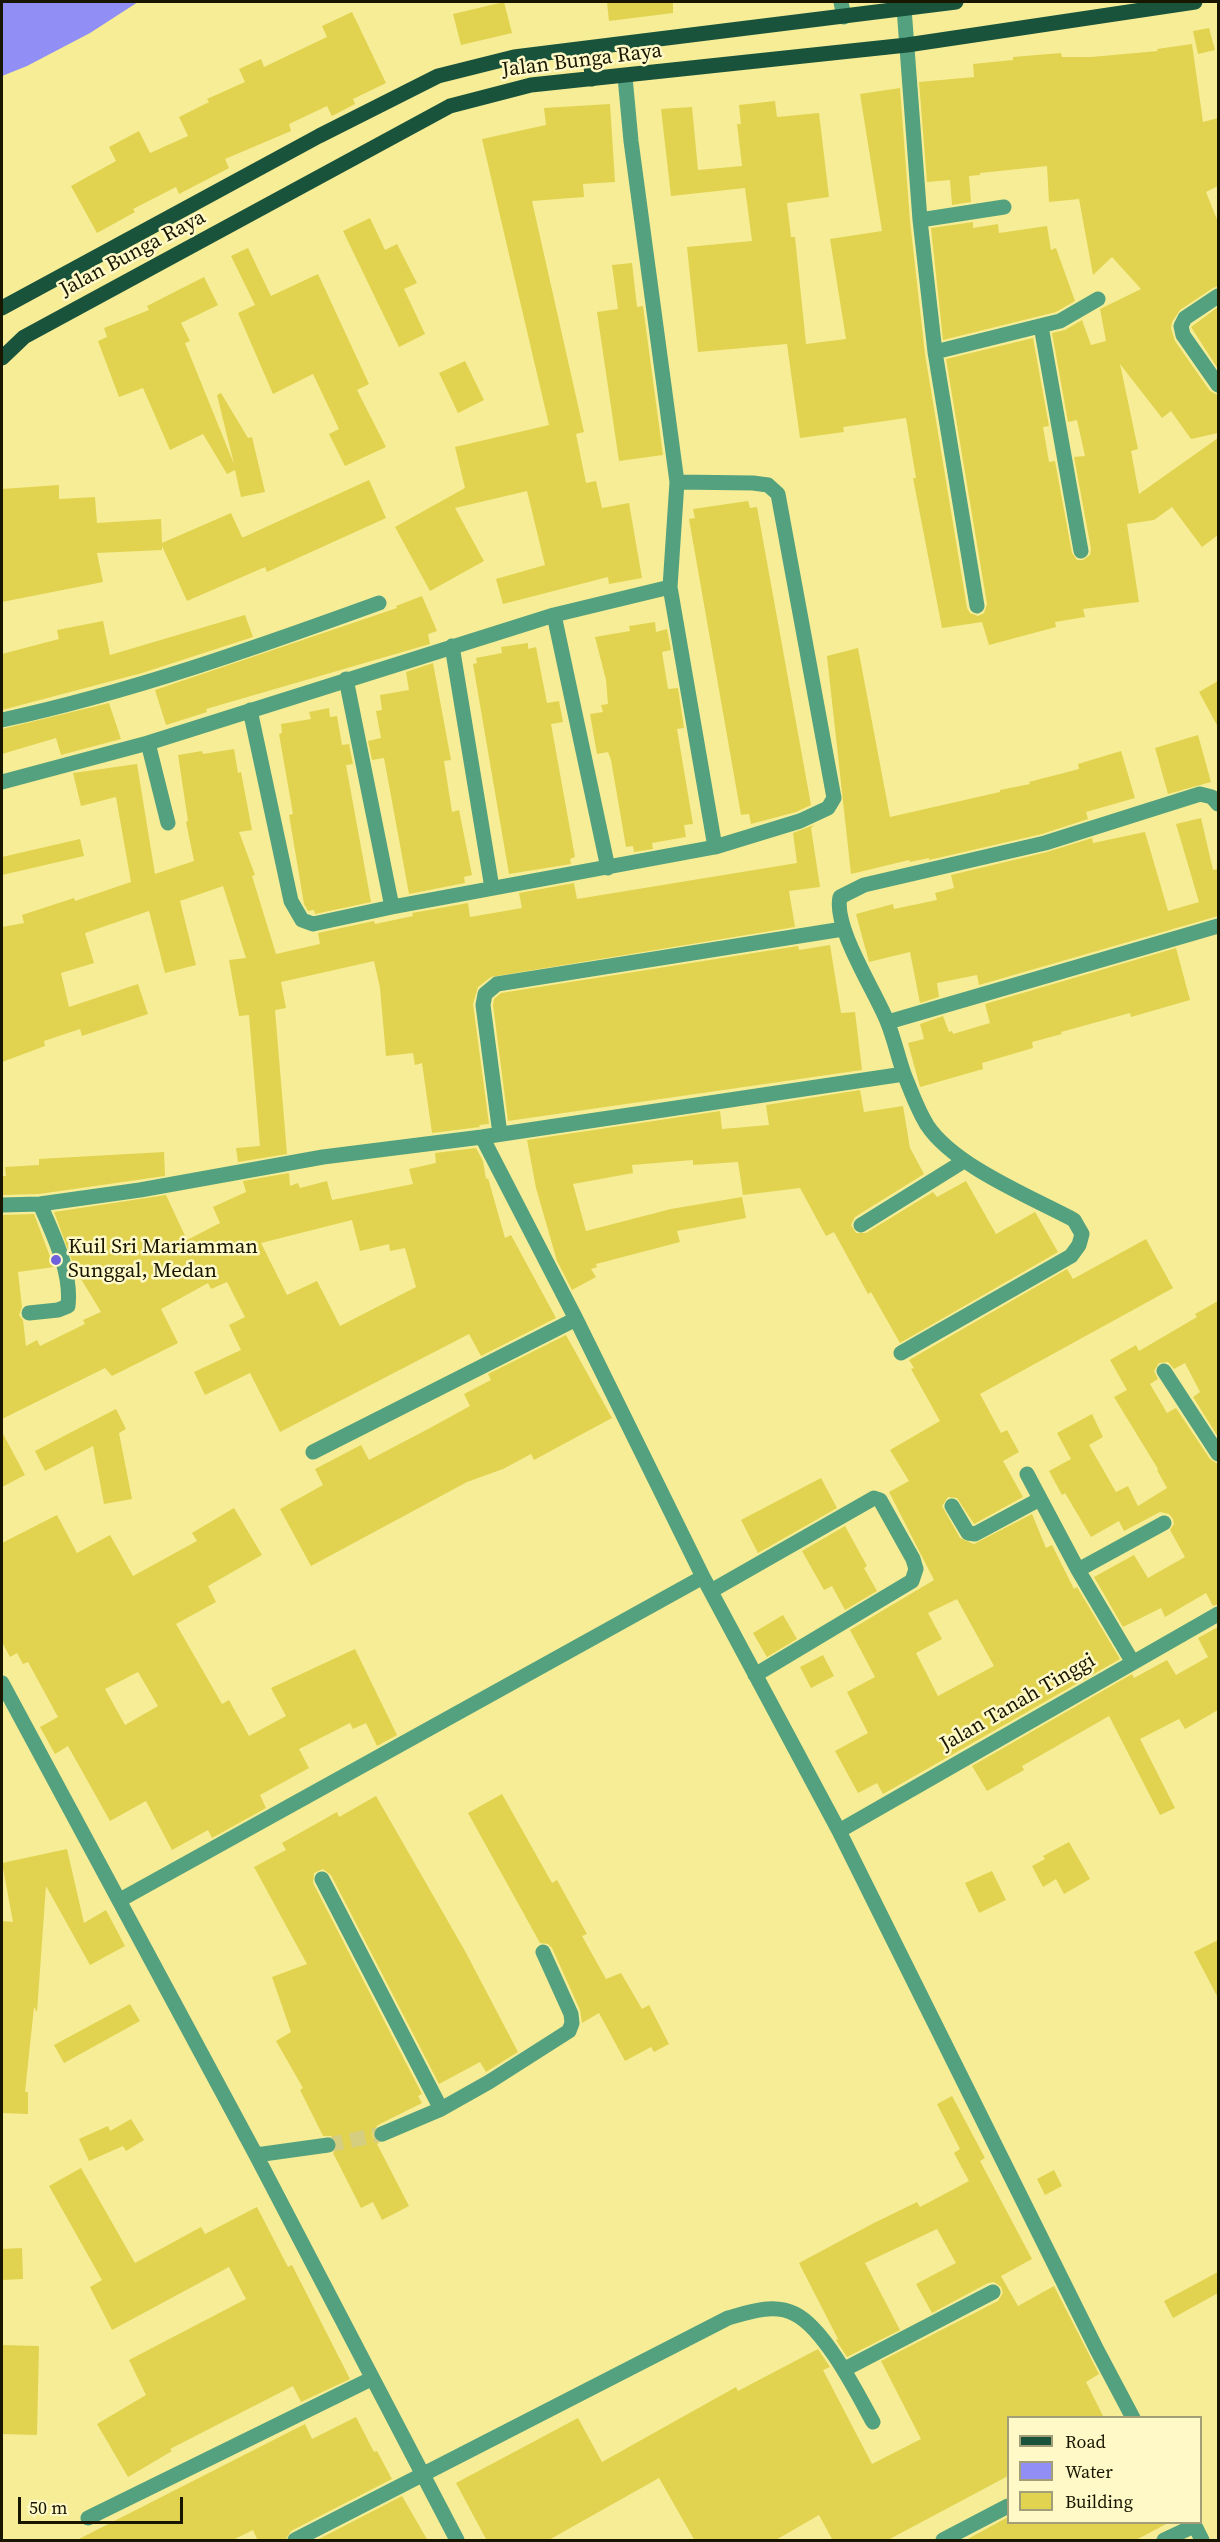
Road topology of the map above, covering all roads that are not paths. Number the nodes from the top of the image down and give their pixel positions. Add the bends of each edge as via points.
1 (956, 2) edge
2 (1195, 2) edge
3 (842, 9) edge
4 (904, 9) junction
5 (907, 45) junction
6 (590, 49) junction
7 (625, 77) junction
8 (592, 79) junction
9 (1004, 207) dead end
10 (920, 220) junction
11 (1218, 296) edge
12 (1098, 299) dead end
13 (2, 308) edge
14 (1041, 326) junction
15 (935, 352) junction
16 (2, 358) edge
17 (1218, 385) edge
18 (677, 482) junction
19 (1081, 551) dead end
20 (670, 587) junction
21 (379, 603) dead end
22 (977, 606) dead end
23 (554, 615) junction
24 (452, 646) junction
25 (346, 679) junction
26 (250, 710) junction
27 (2, 720) edge
28 (148, 743) junction
29 (2, 783) edge
30 (1218, 804) edge
31 (168, 823) dead end
32 (715, 847) junction
33 (608, 868) junction
34 (492, 888) junction
35 (392, 906) junction
36 (1218, 926) edge
37 (843, 929) junction
38 (888, 1022) junction
39 (904, 1074) junction
40 (500, 1134) junction
41 (482, 1137) junction
42 (964, 1161) junction
43 (40, 1204) junction
44 (2, 1205) edge
45 (861, 1225) dead end
46 (29, 1313) dead end
47 (576, 1318) junction
48 (901, 1353) dead end
49 (1164, 1371) dead end
50 (313, 1452) dead end
51 (1218, 1454) edge
52 (1028, 1474) dead end
53 (1040, 1499) junction
54 (952, 1506) dead end
55 (1164, 1523) dead end
56 (1078, 1570) junction
57 (703, 1577) junction
58 (711, 1591) junction
59 (1218, 1614) edge
60 (1132, 1661) junction
61 (755, 1675) junction
62 (2, 1683) edge
63 (839, 1831) junction
64 (322, 1879) dead end
65 (120, 1900) junction
66 (543, 1952) dead end
67 (441, 2109) junction
68 (382, 2134) tunnel mouth
69 (328, 2145) tunnel mouth
70 (256, 2155) junction
71 (993, 2292) dead end
72 (845, 2369) junction
73 (371, 2379) junction
74 (1132, 2416) edge
75 (873, 2422) dead end
76 (424, 2475) junction
77 (1007, 2507) edge
78 (88, 2518) dead end
79 (1193, 2524) edge
80 (295, 2541) edge
81 (457, 2541) edge
82 (943, 2541) edge
83 (1164, 2541) edge
84 (1202, 2541) edge

1 - 4 main road, Jalan Bunga Raya
2 - 5 main road, Jalan Bunga Raya
3 - 4 main road, Jalan Bunga Raya
3 - 6 main road, Jalan Bunga Raya
4 - 5 street
5 - 7 main road, Jalan Bunga Raya
5 - 10 street
6 - 8 main road
6 - 13 main road, Jalan Bunga Raya via 514,57 438,76
7 - 8 main road, Jalan Bunga Raya
7 - 18 street
8 - 16 main road, Jalan Bunga Raya via 531,85 450,106 24,337
9 - 10 street
10 - 15 street
11 - 17 street via 1185,318 1180,326
12 - 14 street via 1060,321
14 - 15 street
14 - 19 street
15 - 22 street
18 - 20 street
18 - 32 street via 753,483 768,485 778,494 834,798 828,808 800,821
20 - 23 street
20 - 32 street
21 - 27 street via 209,664 69,706
23 - 24 street
23 - 33 street
24 - 25 street
24 - 34 street
25 - 26 street
25 - 35 street
26 - 28 street
26 - 35 street via 291,901 302,920 313,924
28 - 29 street
28 - 31 street
30 - 37 street via 1212,797 1200,794 1045,843 864,885 840,897
32 - 33 street
33 - 34 street
34 - 35 street
36 - 38 street
37 - 38 street
37 - 40 street via 496,984 485,994 483,1005
38 - 39 street
39 - 40 street
39 - 42 street via 928,1126
40 - 41 street
41 - 43 street via 323,1157
41 - 47 street
42 - 45 street
42 - 48 street via 1074,1220 1082,1234 1079,1245 1071,1256
43 - 44 street
43 - 46 street via 58,1246 68,1305
47 - 50 street
47 - 57 street
49 - 51 street
52 - 53 street
53 - 54 street via 975,1534 968,1533
53 - 56 street
55 - 56 street
56 - 60 street
57 - 58 street
57 - 65 street
58 - 61 street
58 - 61 street via 874,1498 880,1500 913,1559 916,1569 912,1581
59 - 60 street, Jalan Tanah Tinggi
60 - 63 street, Jalan Tanah Tinggi
61 - 63 street
62 - 65 street
63 - 74 street
64 - 67 street
65 - 70 street
66 - 67 street via 571,2014 569,2031
67 - 68 street
69 - 70 street
70 - 73 street
71 - 72 street
72 - 75 street
72 - 76 street via 813,2329 795,2314 757,2309 728,2318
73 - 76 street
73 - 78 street
76 - 80 street
76 - 81 street
77 - 82 street
79 - 83 street
79 - 84 street

